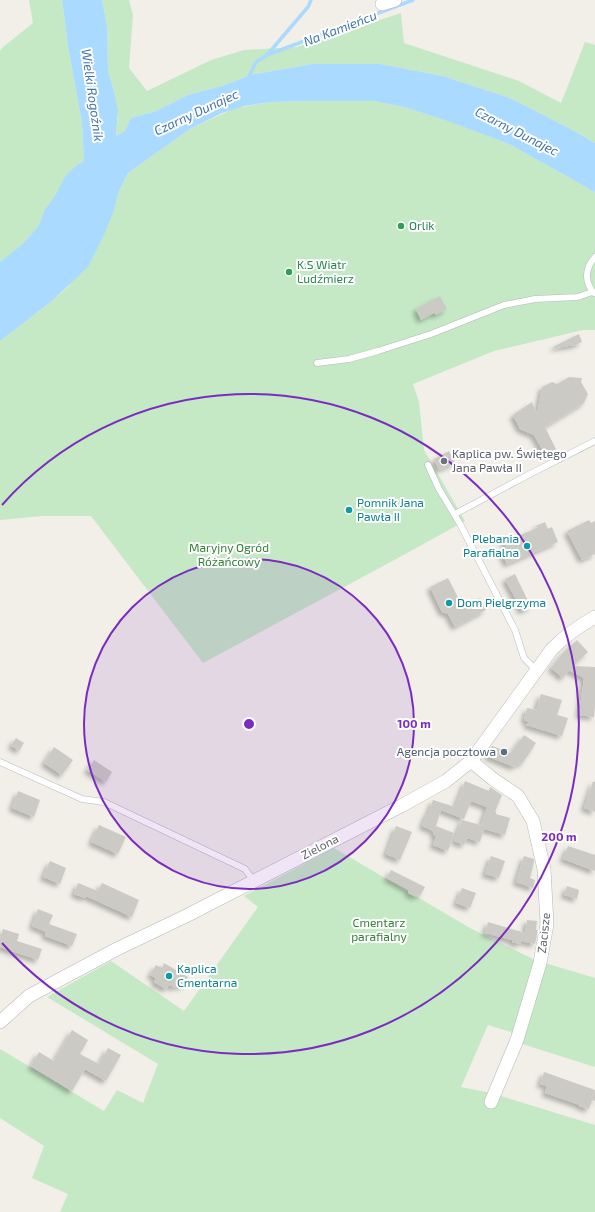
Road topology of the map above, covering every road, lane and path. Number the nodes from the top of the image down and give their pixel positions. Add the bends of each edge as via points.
1 (395, 0) edge
2 (382, 4) dead end
3 (595, 257) edge
4 (594, 293) edge
5 (318, 364) dead end
6 (595, 441) edge
7 (428, 465) dead end
8 (455, 514) junction
9 (595, 617) edge
10 (537, 671) junction
11 (471, 761) junction
12 (0, 762) edge
13 (254, 881) junction
14 (0, 1022) edge
15 (491, 1102) dead end

1 - 2 street
3 - 4 lane via 586,277
4 - 5 lane via 504,305 431,334 378,351
6 - 8 lane
7 - 8 lane
8 - 10 lane via 515,630 524,658
9 - 10 street, Zielona via 563,638
10 - 11 street, Zielona
11 - 13 street, Zielona via 446,781 414,800
11 - 15 street, Zacisze via 518,796 533,821 544,869 547,924 540,963 517,1040
12 - 13 lane via 82,799 104,802 245,869
13 - 14 street, Zielona via 116,948 29,996

